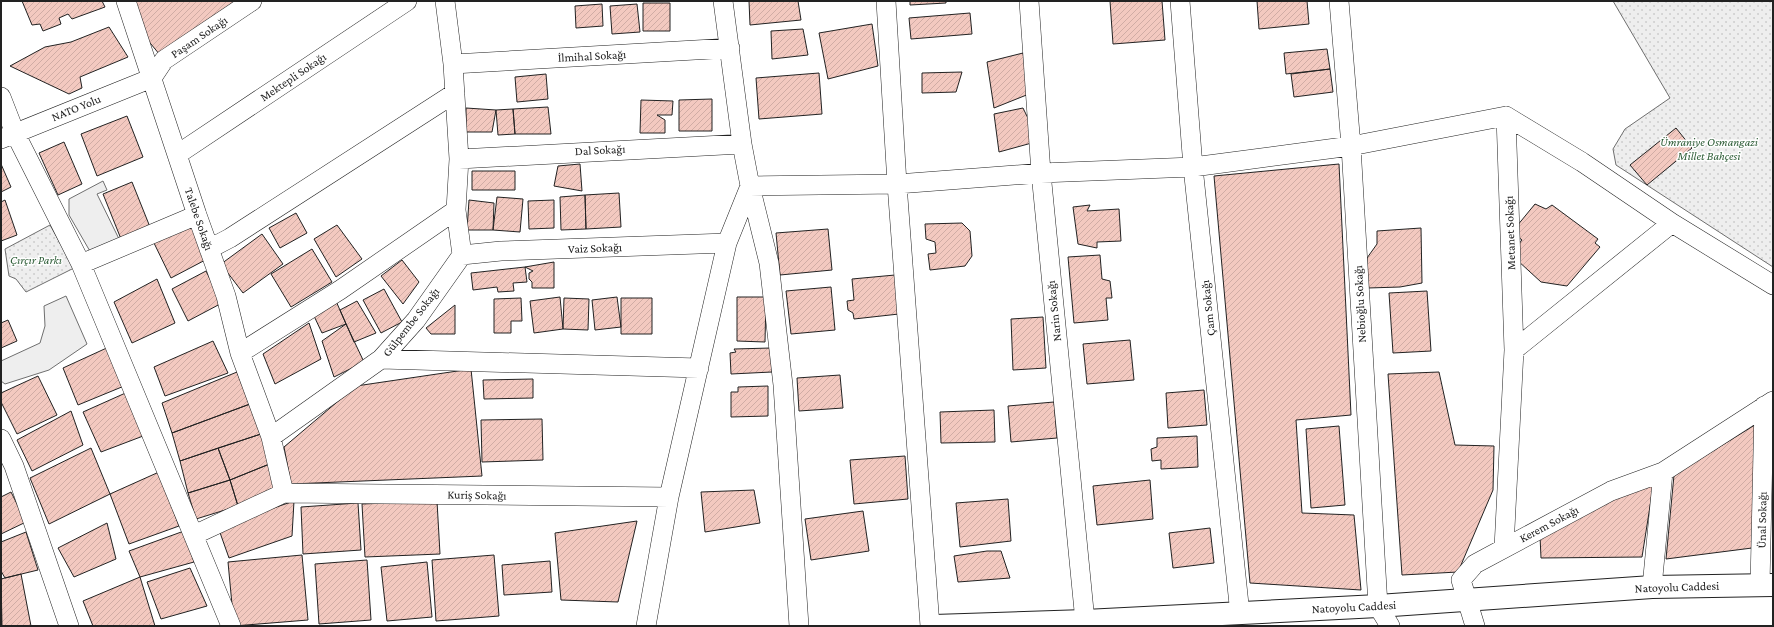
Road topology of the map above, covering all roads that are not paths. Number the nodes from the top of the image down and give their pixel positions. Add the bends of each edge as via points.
1 (126, 1) edge
2 (252, 1) edge
3 (407, 1) edge
4 (445, 1) edge
5 (723, 1) edge
6 (886, 1) edge
7 (1029, 1) edge
8 (1180, 1) edge
9 (1339, 1) edge
10 (730, 48) junction
11 (454, 64) junction
12 (152, 78) junction
13 (455, 92) junction
14 (1, 97) edge
15 (1506, 116) junction
16 (8, 136) edge
17 (742, 144) junction
18 (1351, 146) junction
19 (178, 154) junction
20 (459, 159) junction
21 (1193, 167) junction
22 (1041, 173) junction
23 (897, 184) junction
24 (750, 186) junction
25 (456, 210) junction
26 (197, 215) junction
27 (1672, 223) junction
28 (727, 243) junction
29 (209, 249) junction
30 (462, 255) junction
31 (81, 264) junction
32 (1773, 285) edge
33 (1514, 350) junction
34 (240, 353) junction
35 (381, 359) junction
36 (699, 368) junction
37 (1768, 403) edge
38 (271, 437) junction
39 (1, 439) edge
40 (1663, 472) junction
41 (284, 493) junction
42 (670, 497) junction
43 (194, 535) junction
44 (1504, 548) junction
45 (1767, 585) edge
46 (1652, 587) junction
47 (1466, 600) junction
48 (1378, 606) junction
49 (1240, 614) junction
50 (1085, 621) junction
51 (69, 626) edge
52 (232, 626) edge
53 (646, 626) edge
54 (798, 626) edge
55 (930, 626) edge
56 (934, 626) edge
57 (1390, 626) edge
58 (1475, 626) edge

1 - 12 street, Talebe Sokağı
2 - 12 street, Paşam Sokağı via 164,60
3 - 19 street, Mektepli Sokağı
4 - 11 street
5 - 10 street
6 - 23 street
7 - 22 street, Narin Sokağı
8 - 21 street, Çam Sokağı
9 - 18 street, Nebioğlu Sokağı
10 - 11 street, İlmihal Sokağı
10 - 17 street
11 - 13 street
12 - 16 street, NATO Yolu
12 - 19 street, Talebe Sokağı
13 - 20 street
13 - 29 street
14 - 16 street
15 - 18 street
15 - 27 street via 1582,162
15 - 33 street, Metanet Sokağı
16 - 31 street
17 - 20 street, Dal Sokağı
17 - 24 street
18 - 21 street
18 - 48 street, Nebioğlu Sokağı
19 - 26 street, Talebe Sokağı
20 - 25 street
21 - 22 street
21 - 49 street, Çam Sokağı
22 - 23 street
22 - 50 street, Narin Sokağı
23 - 24 street
23 - 55 street
24 - 28 street
24 - 54 street via 770,263 783,377
25 - 30 street
25 - 34 street via 340,290
26 - 29 street, Talebe Sokağı
26 - 31 street
27 - 32 street
27 - 33 street
28 - 30 street, Vaiz Sokağı via 501,251
28 - 36 street
29 - 34 street, Talebe Sokağı via 226,296
30 - 35 street, Gülpembe Sokağı via 416,320
31 - 43 street
33 - 44 street, Metanet Sokağı
34 - 38 street, Talebe Sokağı
35 - 36 street, Gülpembe Sokağı
35 - 38 street
36 - 42 street
37 - 40 street, Kerem Sokağı
37 - 45 street, Ünal Sokağı
38 - 41 street, Talebe Sokağı
39 - 51 street via 14,466
40 - 44 street, Kerem Sokağı via 1611,491
40 - 46 street
41 - 42 street, Kuriş Sokağı
41 - 43 street
42 - 53 street
43 - 52 street
44 - 47 street, Kerem Sokağı via 1475,564 1461,580
45 - 46 main road, Natoyolu Caddesi
46 - 47 main road, Natoyolu Caddesi
47 - 48 main road, Natoyolu Caddesi
47 - 58 street
48 - 49 main road, Natoyolu Caddesi
48 - 57 street
49 - 50 main road, Natoyolu Caddesi
50 - 56 main road, Natoyolu Caddesi

